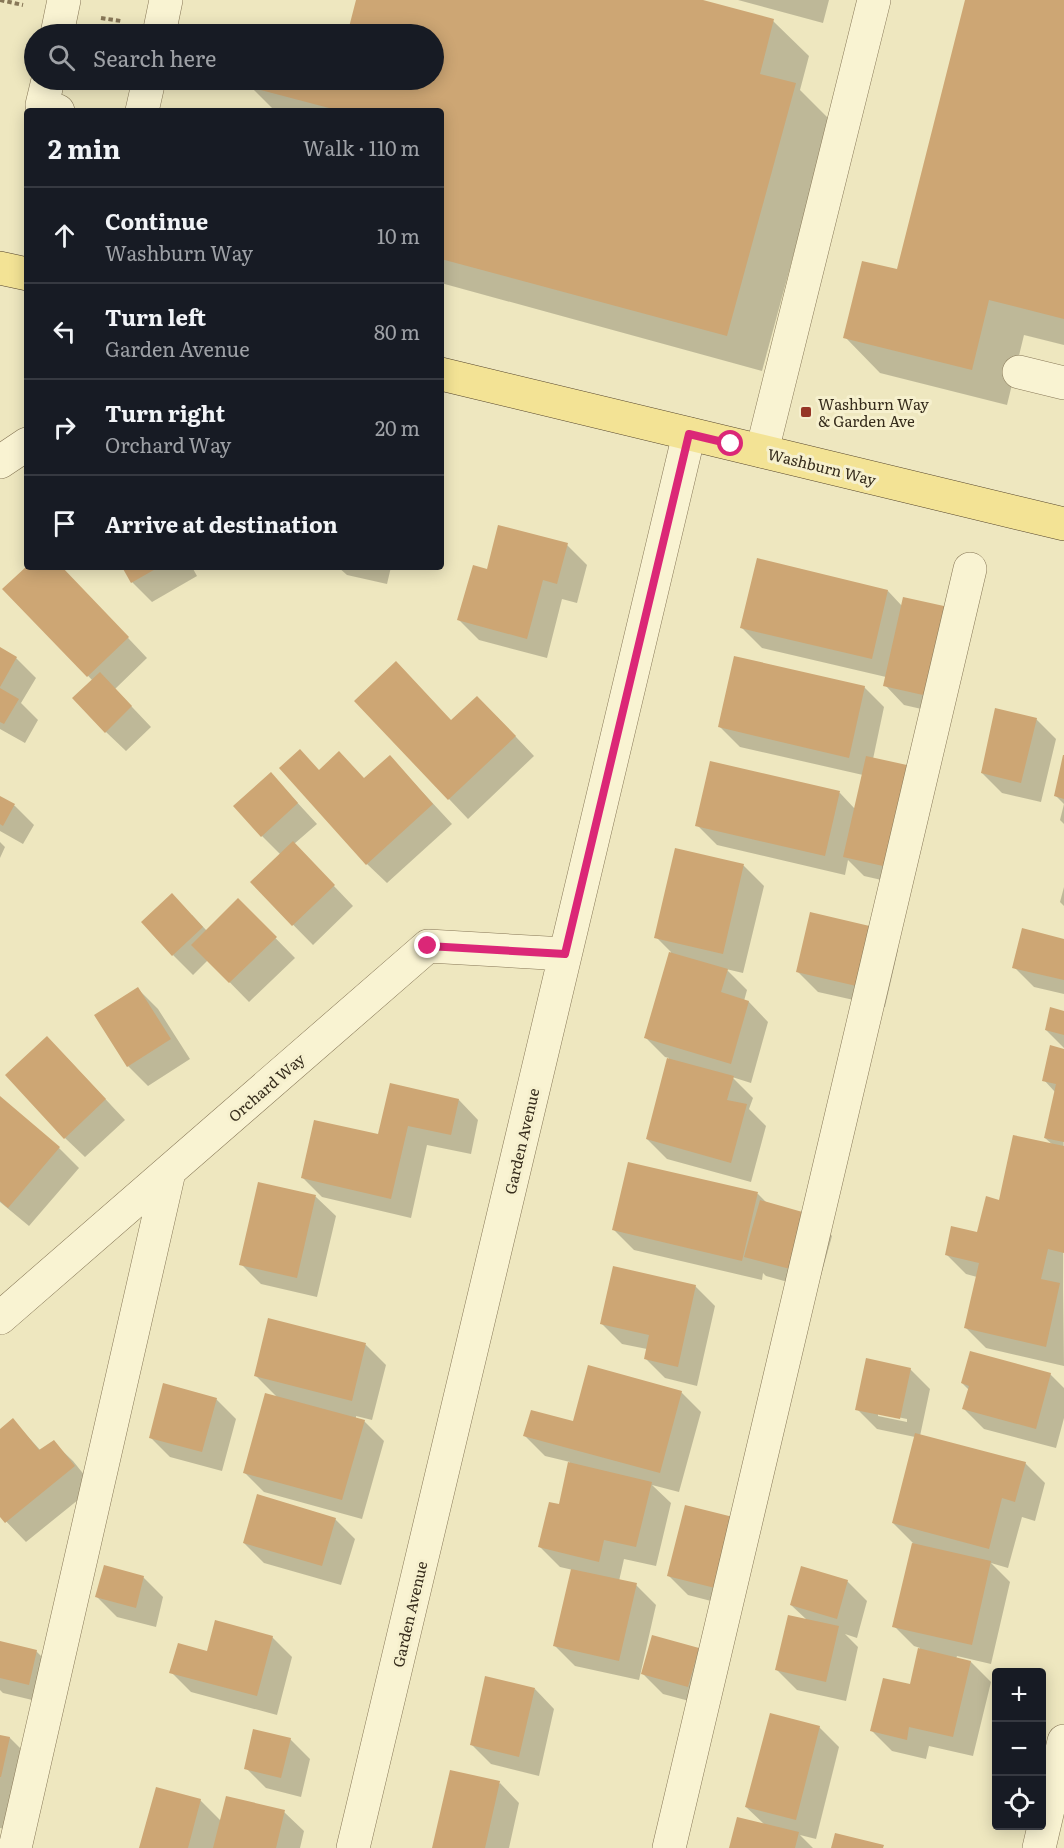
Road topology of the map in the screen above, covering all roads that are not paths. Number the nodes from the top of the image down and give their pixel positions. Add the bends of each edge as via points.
1 (64, 0) edge
2 (166, 0) edge
3 (874, 0) edge
4 (59, 24) edge
5 (161, 24) edge
6 (46, 90) edge
7 (147, 90) edge
8 (50, 108) edge
9 (143, 108) edge
10 (0, 268) edge
11 (24, 273) edge
12 (1019, 372) dead end
13 (444, 375) edge
14 (1064, 383) edge
15 (689, 434) junction
16 (24, 446) edge
17 (762, 451) junction
18 (0, 462) edge
19 (1064, 524) edge
20 (970, 569) dead end
21 (565, 954) junction
22 (169, 1172) junction
23 (0, 1318) edge
24 (1064, 1741) edge
25 (15, 1848) edge
26 (353, 1848) edge
27 (669, 1848) edge
28 (1039, 1848) edge

1 - 4 street
2 - 5 street
3 - 17 street
6 - 8 street via 42,105
7 - 9 street
10 - 11 main road
12 - 14 street
13 - 15 main road, Washburn Way
15 - 17 main road, Washburn Way
15 - 21 street, Garden Avenue
16 - 18 street
17 - 19 main road, Washburn Way
20 - 27 street
21 - 22 street, Orchard Way via 428,946
21 - 26 street, Garden Avenue
22 - 23 street, Orchard Way
22 - 25 street
24 - 28 street

